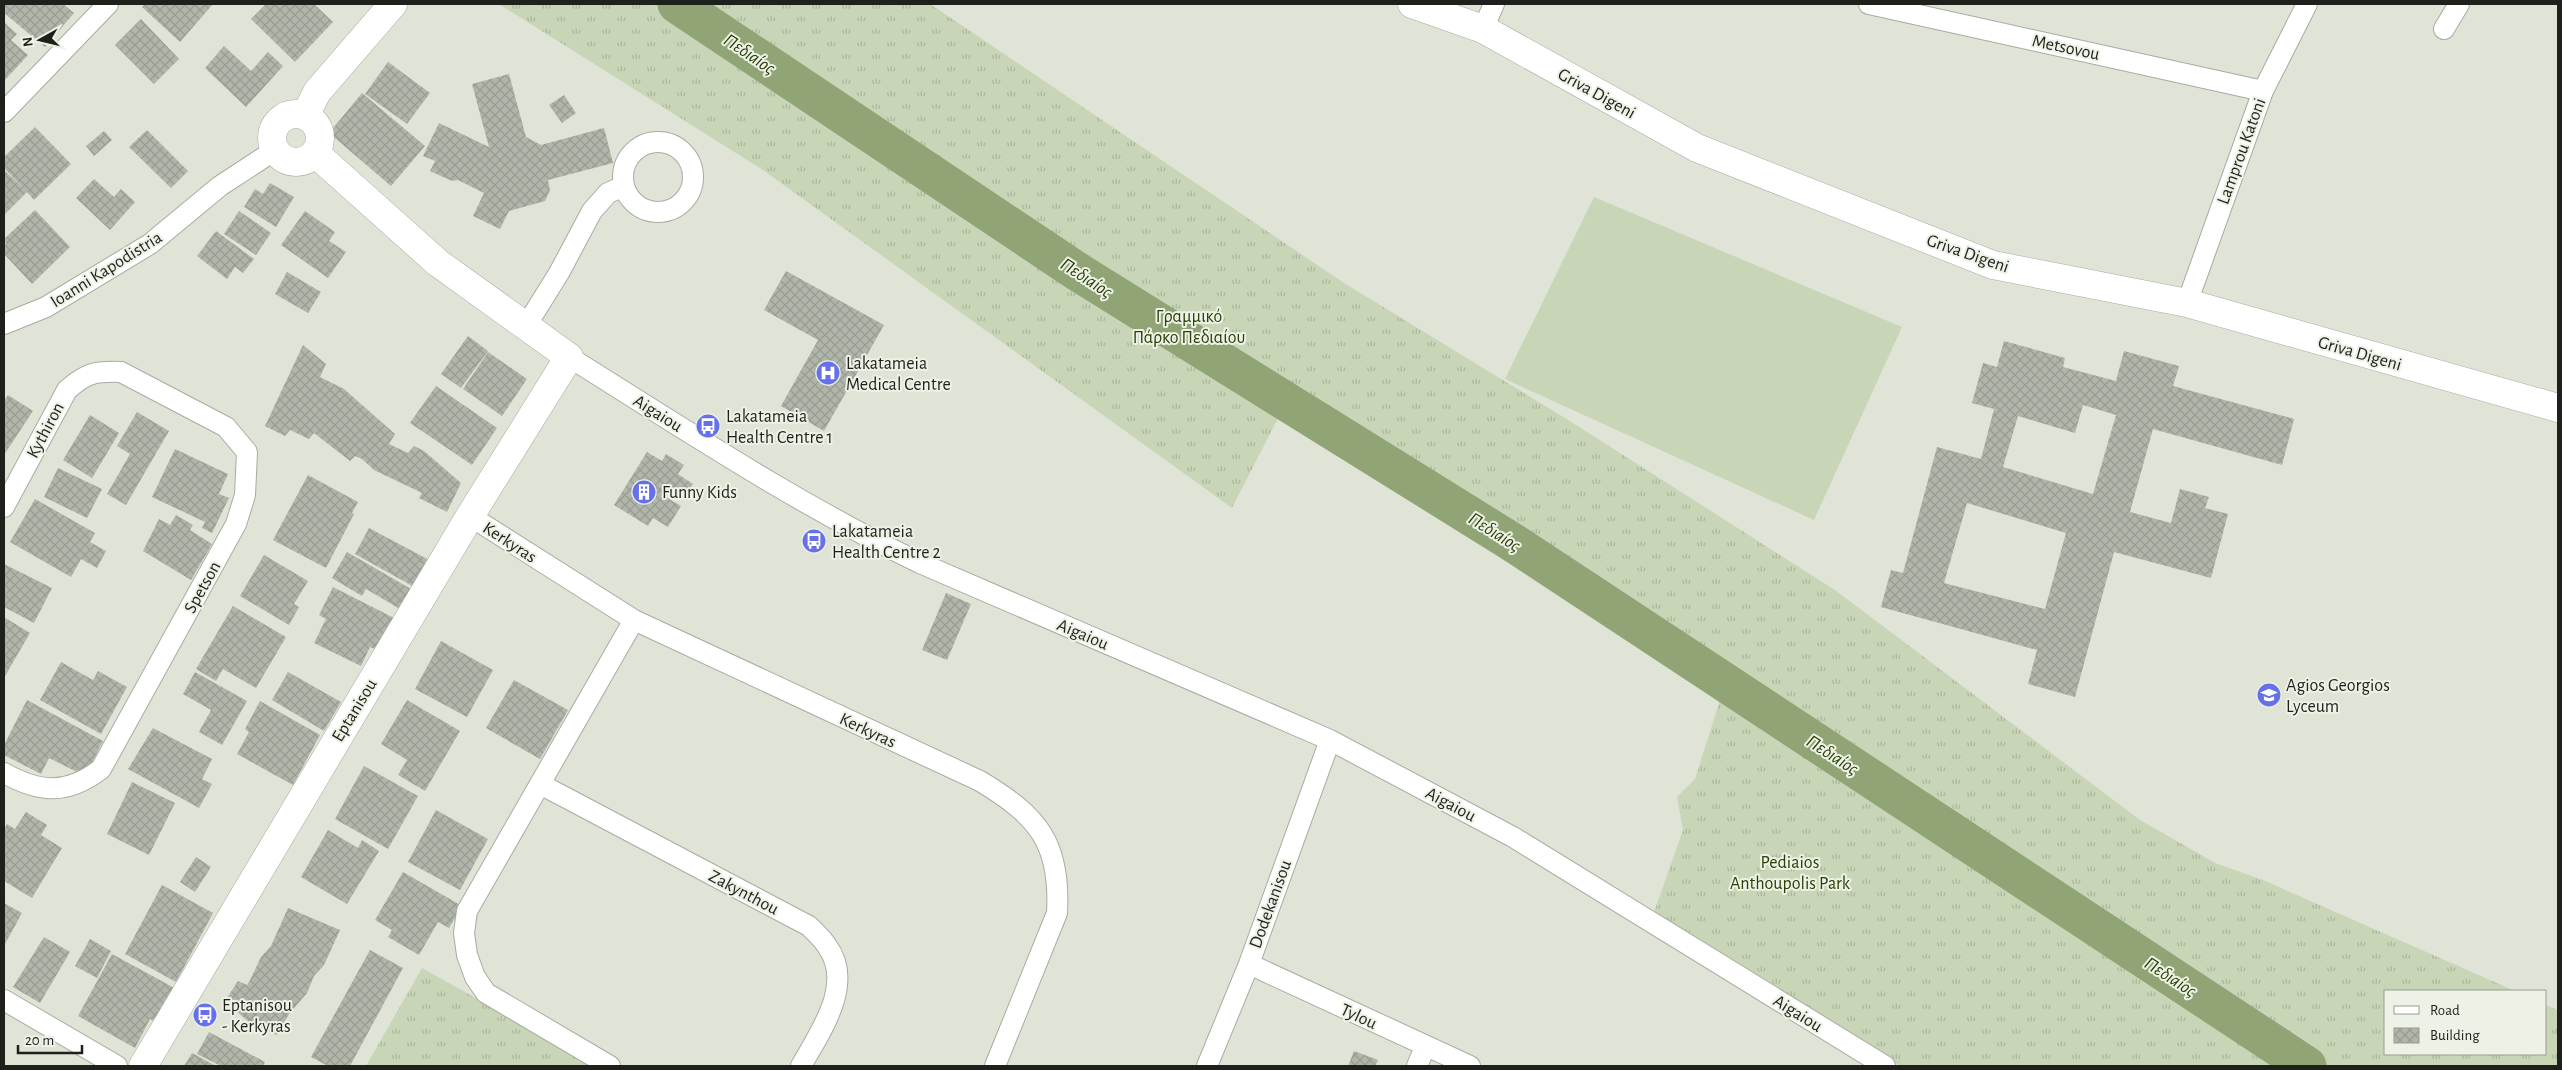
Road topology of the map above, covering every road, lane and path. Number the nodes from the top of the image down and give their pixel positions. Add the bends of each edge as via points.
1 (108, 4) edge
2 (393, 4) edge
3 (1412, 4) edge
4 (1494, 4) edge
5 (1869, 4) edge
6 (2307, 4) edge
7 (2459, 4) edge
8 (1483, 29) junction
9 (2444, 29) dead end
10 (2263, 91) junction
11 (4, 112) edge
12 (305, 116) junction
13 (275, 150) junction
14 (314, 153) junction
15 (624, 186) dead end
16 (2187, 303) junction
17 (4, 324) edge
18 (526, 326) junction
19 (569, 356) junction
20 (102, 371) joint
21 (2558, 408) edge
22 (4, 507) edge
23 (470, 516) junction
24 (634, 620) junction
25 (1330, 740) junction
26 (4, 773) edge
27 (540, 784) junction
28 (1249, 964) junction
29 (4, 1000) edge
30 (1425, 1047) junction
31 (117, 1066) edge
32 (142, 1066) edge
33 (610, 1066) edge
34 (801, 1066) edge
35 (995, 1066) edge
36 (1207, 1066) edge
37 (1417, 1066) edge
38 (1470, 1066) edge
39 (1885, 1066) edge

1 - 11 street
2 - 12 street via 317,92
3 - 8 street, Griva Digeni
4 - 8 street
5 - 10 street, Metsovou
6 - 10 street, Lamprou Katoni
7 - 9 street
8 - 16 street, Griva Digeni via 1697,148 1993,265
10 - 16 street, Lamprou Katoni
12 - 13 street via 293,114 279,119 272,134
12 - 14 street via 319,130 319,146
13 - 14 street via 286,160 294,162
13 - 17 street, Ioanni Kapodistria via 220,186 150,244 46,307
14 - 18 street, Aigaiou via 438,264
15 - 18 street via 608,193 592,211
16 - 21 street, Griva Digeni
18 - 19 street, Aigaiou
19 - 23 street, Eptanisou
19 - 25 street, Aigaiou via 777,488 857,533 928,567
20 - 22 street, Kythiron via 82,377 66,390
20 - 26 street, Spetson via 121,372 226,426 247,452 245,495 236,524 101,769 84,782 44,789 23,784
23 - 24 street, Kerkyras
23 - 32 street, Eptanisou
24 - 27 street
24 - 35 street, Kerkyras via 980,782 1026,813 1050,848 1059,888 1057,913
25 - 28 street, Dodekanisou
25 - 39 street, Aigaiou via 1513,837
27 - 33 street via 467,911 464,933 467,955 475,977 486,993
27 - 34 street, Zakynthou via 809,926 828,947 837,972 837,992 832,1008
28 - 30 street, Tylou
28 - 36 street, Dodekanisou
29 - 31 street
30 - 37 street
30 - 38 street, Tylou

